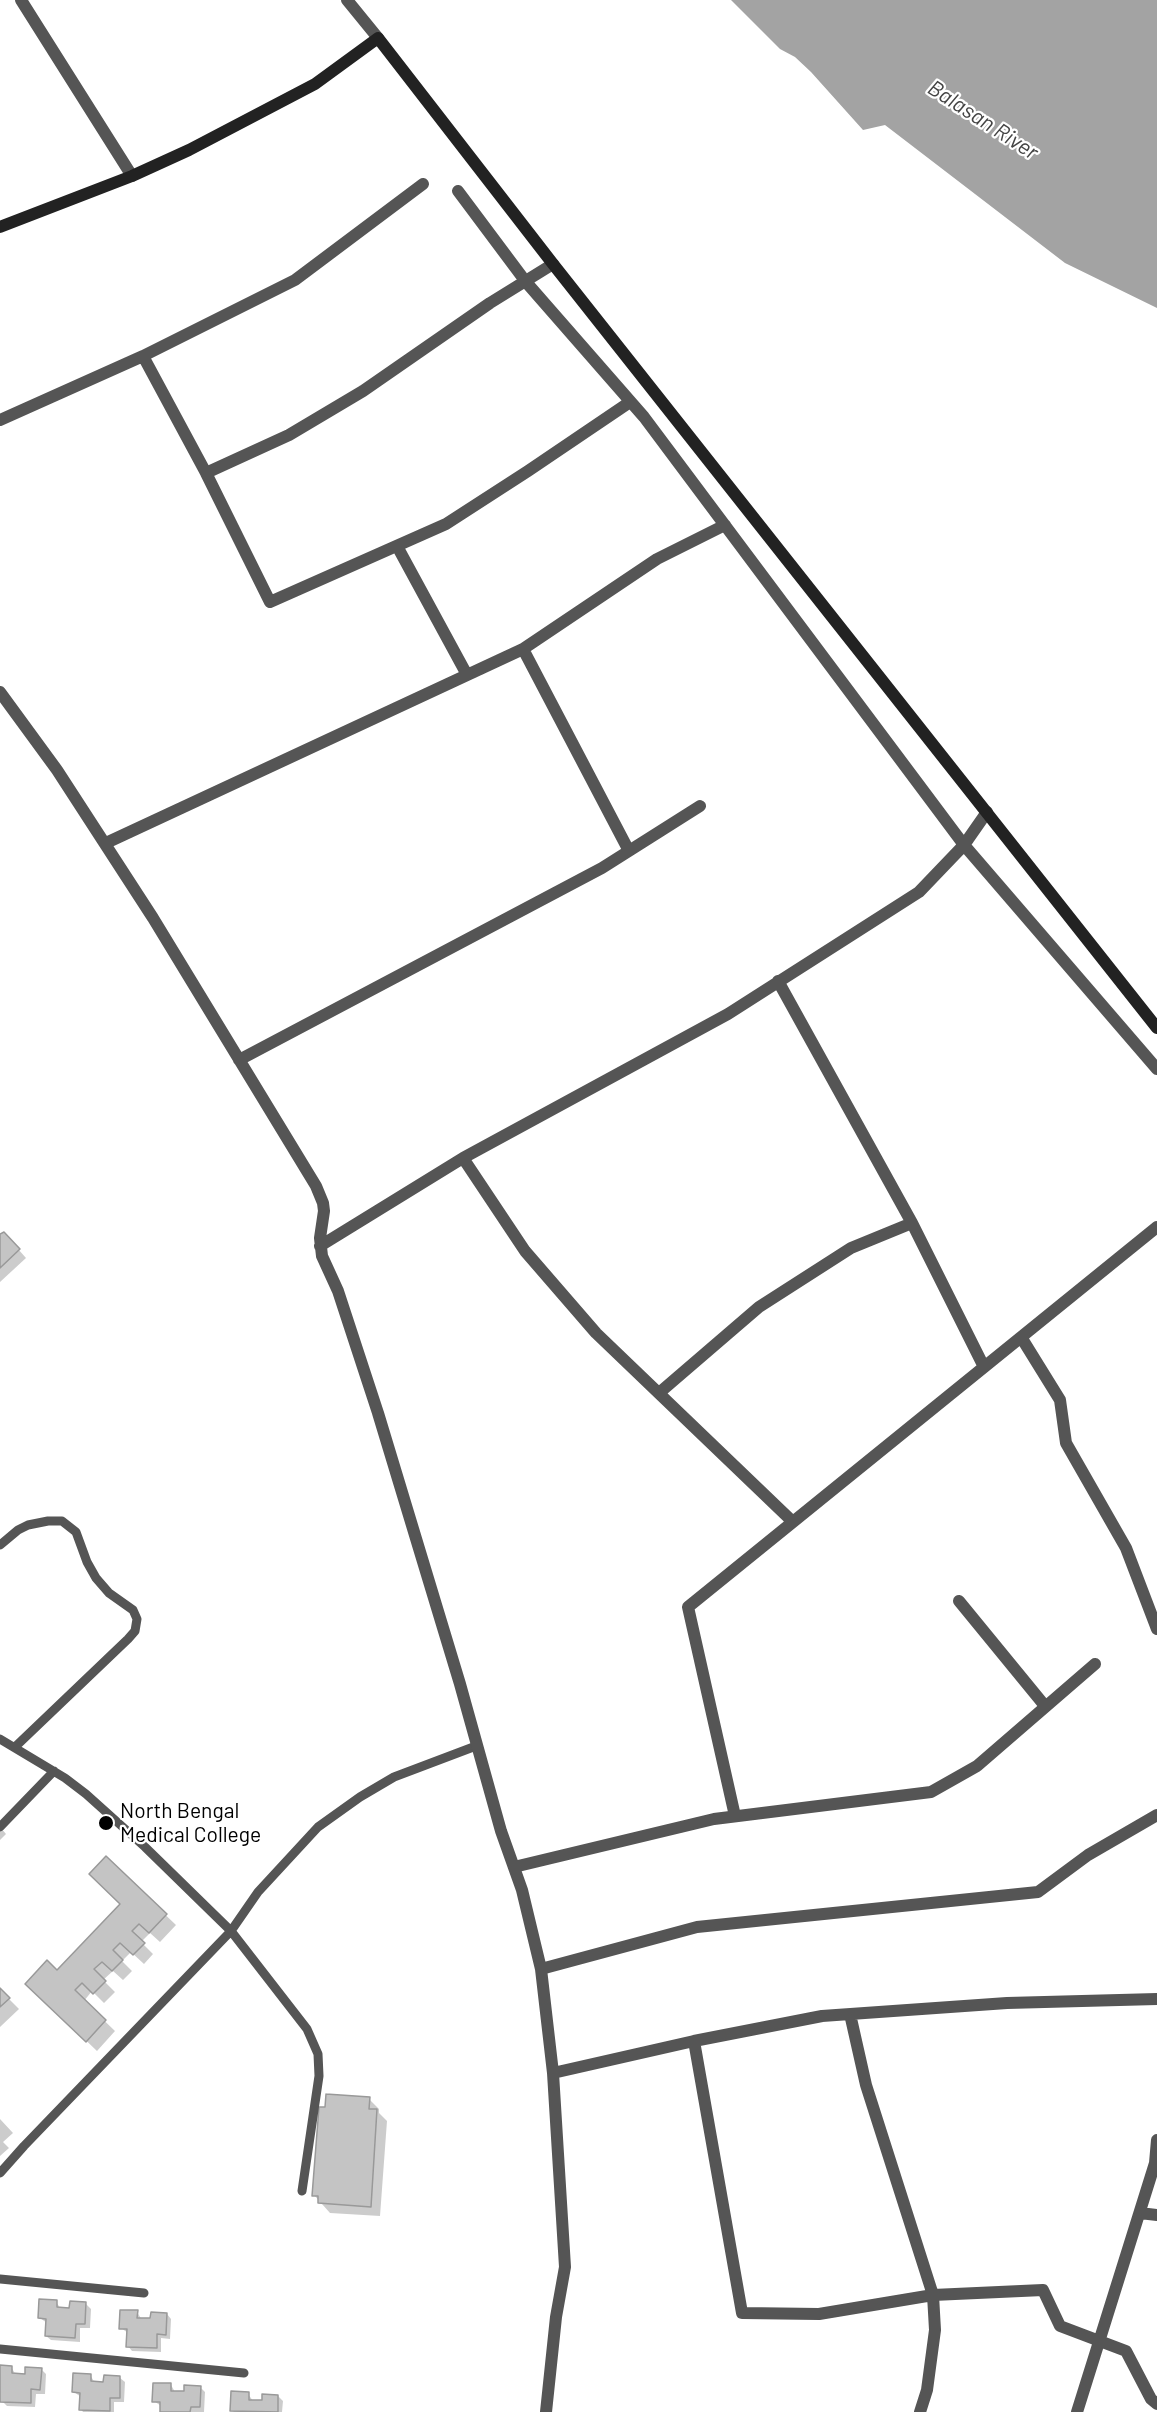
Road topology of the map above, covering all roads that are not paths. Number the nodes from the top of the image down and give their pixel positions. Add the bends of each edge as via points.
1 (21, 0) edge
2 (347, 0) edge
3 (378, 38) junction
4 (132, 176) junction
5 (423, 184) dead end
6 (458, 190) dead end
7 (0, 227) edge
8 (552, 264) junction
9 (526, 282) junction
10 (143, 356) junction
11 (630, 402) junction
12 (0, 420) edge
13 (206, 473) junction
14 (724, 525) junction
15 (397, 546) junction
16 (523, 649) junction
17 (466, 674) junction
18 (0, 692) edge
19 (700, 806) dead end
20 (987, 812) junction
21 (106, 843) junction
22 (964, 845) junction
23 (629, 851) junction
24 (778, 981) junction
25 (1157, 1028) edge
26 (239, 1060) junction
27 (1157, 1069) edge
28 (463, 1158) junction
29 (912, 1223) junction
30 (1157, 1227) edge
31 (320, 1246) junction
32 (1021, 1337) junction
33 (984, 1367) junction
34 (659, 1393) junction
35 (794, 1522) junction
36 (0, 1545) edge
37 (959, 1601) dead end
38 (1157, 1629) edge
39 (1095, 1664) dead end
40 (1045, 1706) junction
41 (0, 1739) edge
42 (476, 1746) junction
43 (15, 1747) junction
44 (54, 1772) junction
45 (1157, 1815) edge
46 (735, 1816) junction
47 (0, 1827) edge
48 (514, 1867) junction
49 (231, 1931) junction
50 (541, 1969) junction
51 (1157, 1999) edge
52 (850, 2014) junction
53 (694, 2041) junction
54 (552, 2073) junction
55 (1157, 2140) edge
56 (0, 2174) edge
57 (303, 2191) dead end
58 (1140, 2213) junction
59 (1157, 2215) edge
60 (0, 2279) edge
61 (144, 2293) dead end
62 (933, 2295) junction
63 (1100, 2340) junction
64 (0, 2349) edge
65 (244, 2373) dead end
66 (1157, 2404) edge
67 (546, 2412) edge
68 (920, 2412) edge
69 (1077, 2412) edge

1 - 4 street
2 - 3 street
3 - 4 street via 315,84
3 - 8 street
4 - 7 street
5 - 10 street via 295,280
6 - 9 street
8 - 9 street
8 - 20 street
9 - 11 street
9 - 13 street via 363,391 289,435
10 - 12 street
10 - 13 street
11 - 14 street
11 - 15 street via 446,524
13 - 15 street via 270,602
14 - 16 street via 657,559
14 - 22 street
15 - 17 street
16 - 17 street
16 - 23 street
17 - 21 street
18 - 21 street
19 - 23 street
20 - 22 street
20 - 25 street
21 - 26 street
22 - 24 street via 919,892
22 - 27 street
23 - 26 street
24 - 28 street via 728,1014
24 - 29 street
26 - 31 street via 320,1195 324,1211
28 - 31 street
28 - 34 street via 525,1251 596,1333
29 - 33 street
29 - 34 street via 851,1248 759,1307
30 - 32 street
31 - 42 street via 378,1413
32 - 33 street
32 - 38 street via 1060,1400 1066,1443 1125,1548
33 - 35 street
34 - 35 street
35 - 46 street via 688,1607
36 - 43 lane via 28,1525 62,1521 76,1532 96,1578 137,1619 135,1631 128,1639
37 - 40 street
39 - 40 street
40 - 46 street via 977,1766 931,1792
41 - 43 lane
42 - 48 street
42 - 49 lane via 394,1777 318,1827 258,1892
43 - 44 lane
44 - 47 lane
44 - 49 lane via 106,1811
45 - 50 street via 1088,1855 1038,1892 697,1927
46 - 48 street
48 - 50 street
49 - 56 lane
49 - 57 lane via 307,2029 318,2054 319,2076
50 - 54 street
51 - 52 street via 1007,2003
52 - 53 street
52 - 62 street via 866,2085
53 - 54 street
53 - 62 street via 742,2313 819,2314
54 - 67 street via 564,2267
55 - 58 street via 1155,2163
58 - 59 street
58 - 63 street
60 - 61 lane
62 - 63 street via 1042,2290 1060,2325
62 - 68 street via 935,2330
63 - 66 street via 1126,2351
63 - 69 street
64 - 65 lane

